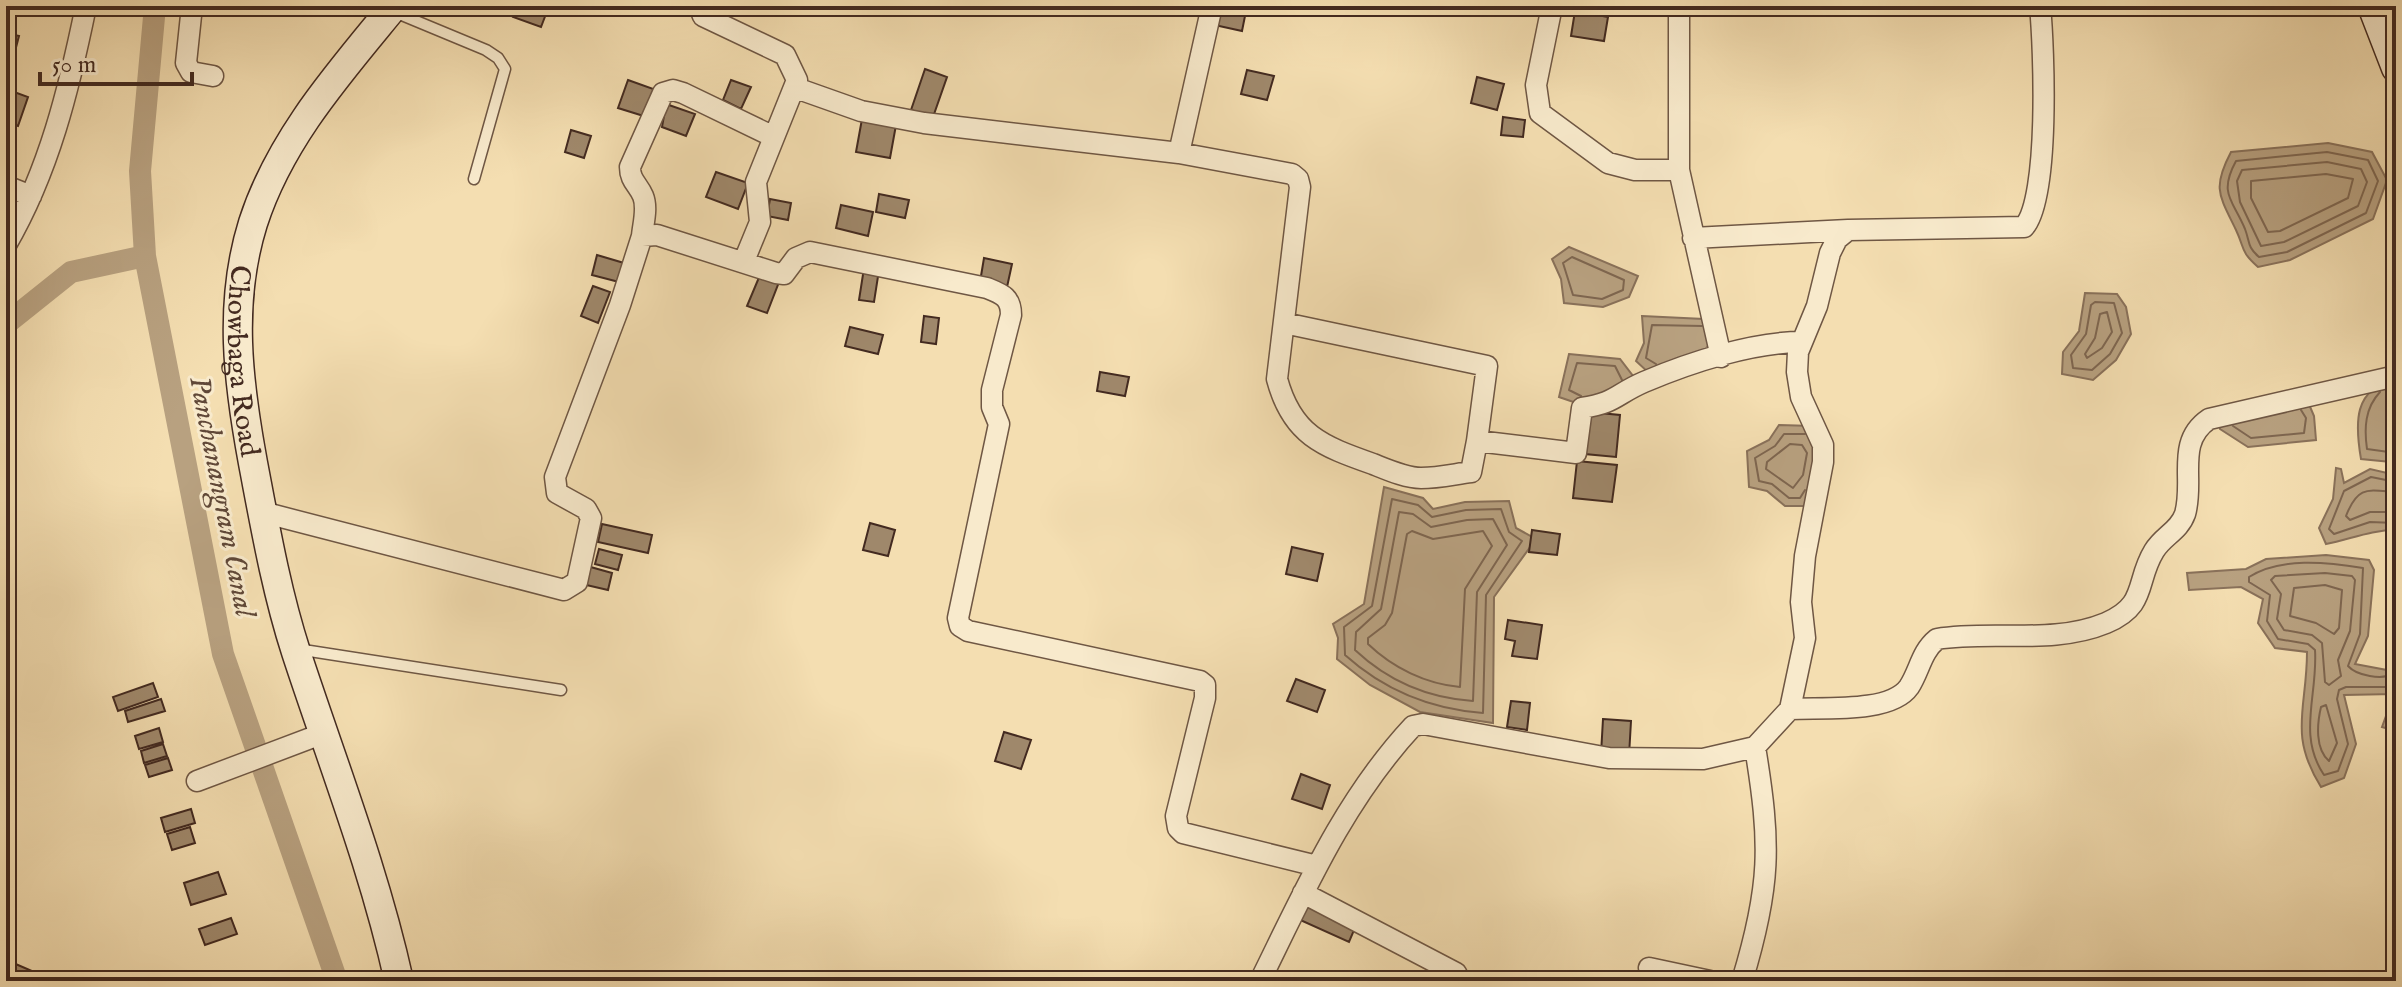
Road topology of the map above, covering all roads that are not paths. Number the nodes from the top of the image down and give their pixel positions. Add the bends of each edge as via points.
1 (86, 6) edge
2 (192, 6) edge
3 (699, 6) edge
4 (1212, 6) edge
5 (1552, 6) edge
6 (1679, 6) edge
7 (2040, 6) edge
8 (2372, 6) edge
9 (392, 8) edge
10 (2396, 68) edge
11 (213, 76) dead end
12 (796, 88) junction
13 (772, 136) junction
14 (1179, 153) junction
15 (1679, 170) junction
16 (474, 179) dead end
17 (6, 186) edge
18 (31, 196) junction
19 (1848, 230) junction
20 (642, 236) junction
21 (1693, 238) junction
22 (6, 245) edge
23 (744, 261) junction
24 (1284, 323) junction
25 (1802, 342) junction
26 (1721, 357) junction
27 (2396, 376) edge
28 (1477, 441) junction
29 (262, 512) junction
30 (295, 649) junction
31 (561, 690) dead end
32 (1790, 709) junction
33 (324, 733) junction
34 (1755, 747) junction
35 (197, 781) dead end
36 (1317, 866) junction
37 (1303, 893) junction
38 (1649, 968) dead end
39 (399, 981) edge
40 (1260, 981) edge
41 (1460, 981) edge
42 (1710, 981) edge
43 (1742, 981) edge

1 - 18 street via 62,114
2 - 11 street via 186,63 191,72
3 - 12 street via 703,16 785,55 795,68
4 - 14 street
5 - 15 street via 1536,85 1540,113 1608,163 1635,170
6 - 15 street
7 - 19 street via 2041,151 2032,218 2024,227
8 - 10 street
9 - 16 lane via 486,50 505,69
9 - 29 street, Chowbaga Road via 284,152 254,220 241,267 236,309 239,365
12 - 13 street
12 - 14 street via 861,111 924,123
13 - 20 street via 683,93 663,93 630,167 646,205
13 - 23 street via 756,182 760,222
14 - 24 street via 1298,179
15 - 21 street
17 - 18 street
18 - 22 street
19 - 21 street
19 - 25 street via 1830,253
20 - 23 street via 657,235
20 - 29 street via 555,477 557,493 586,509 591,518 572,588 559,591
21 - 26 street
23 - 36 street via 784,274 796,258 810,252 1003,295 1011,304 1011,315 991,399 999,424 960,626 1200,681 1205,698 1176,816 1178,828
24 - 28 street via 1487,366
24 - 28 street via 1277,379 1285,407 1325,447 1420,478 1471,472
25 - 26 street via 1752,347
25 - 32 street via 1797,372 1801,397 1823,445 1823,462 1805,556 1805,638
26 - 28 street via 1646,381 1610,404 1582,408 1576,453
27 - 32 street via 2209,419 2195,428 2189,443 2187,502 2179,526 2152,553 2131,608 2106,623 2053,634 1937,639 1926,647 1900,697 1885,704
29 - 30 street, Chowbaga Road
30 - 31 lane
30 - 33 street, Chowbaga Road
32 - 34 street
33 - 35 street
33 - 39 street, Chowbaga Road via 364,845
34 - 36 street via 1703,759 1639,761 1418,724 1366,783
34 - 43 street via 1767,820 1767,877
36 - 37 street
37 - 40 street
37 - 41 street via 1456,973
38 - 42 street

